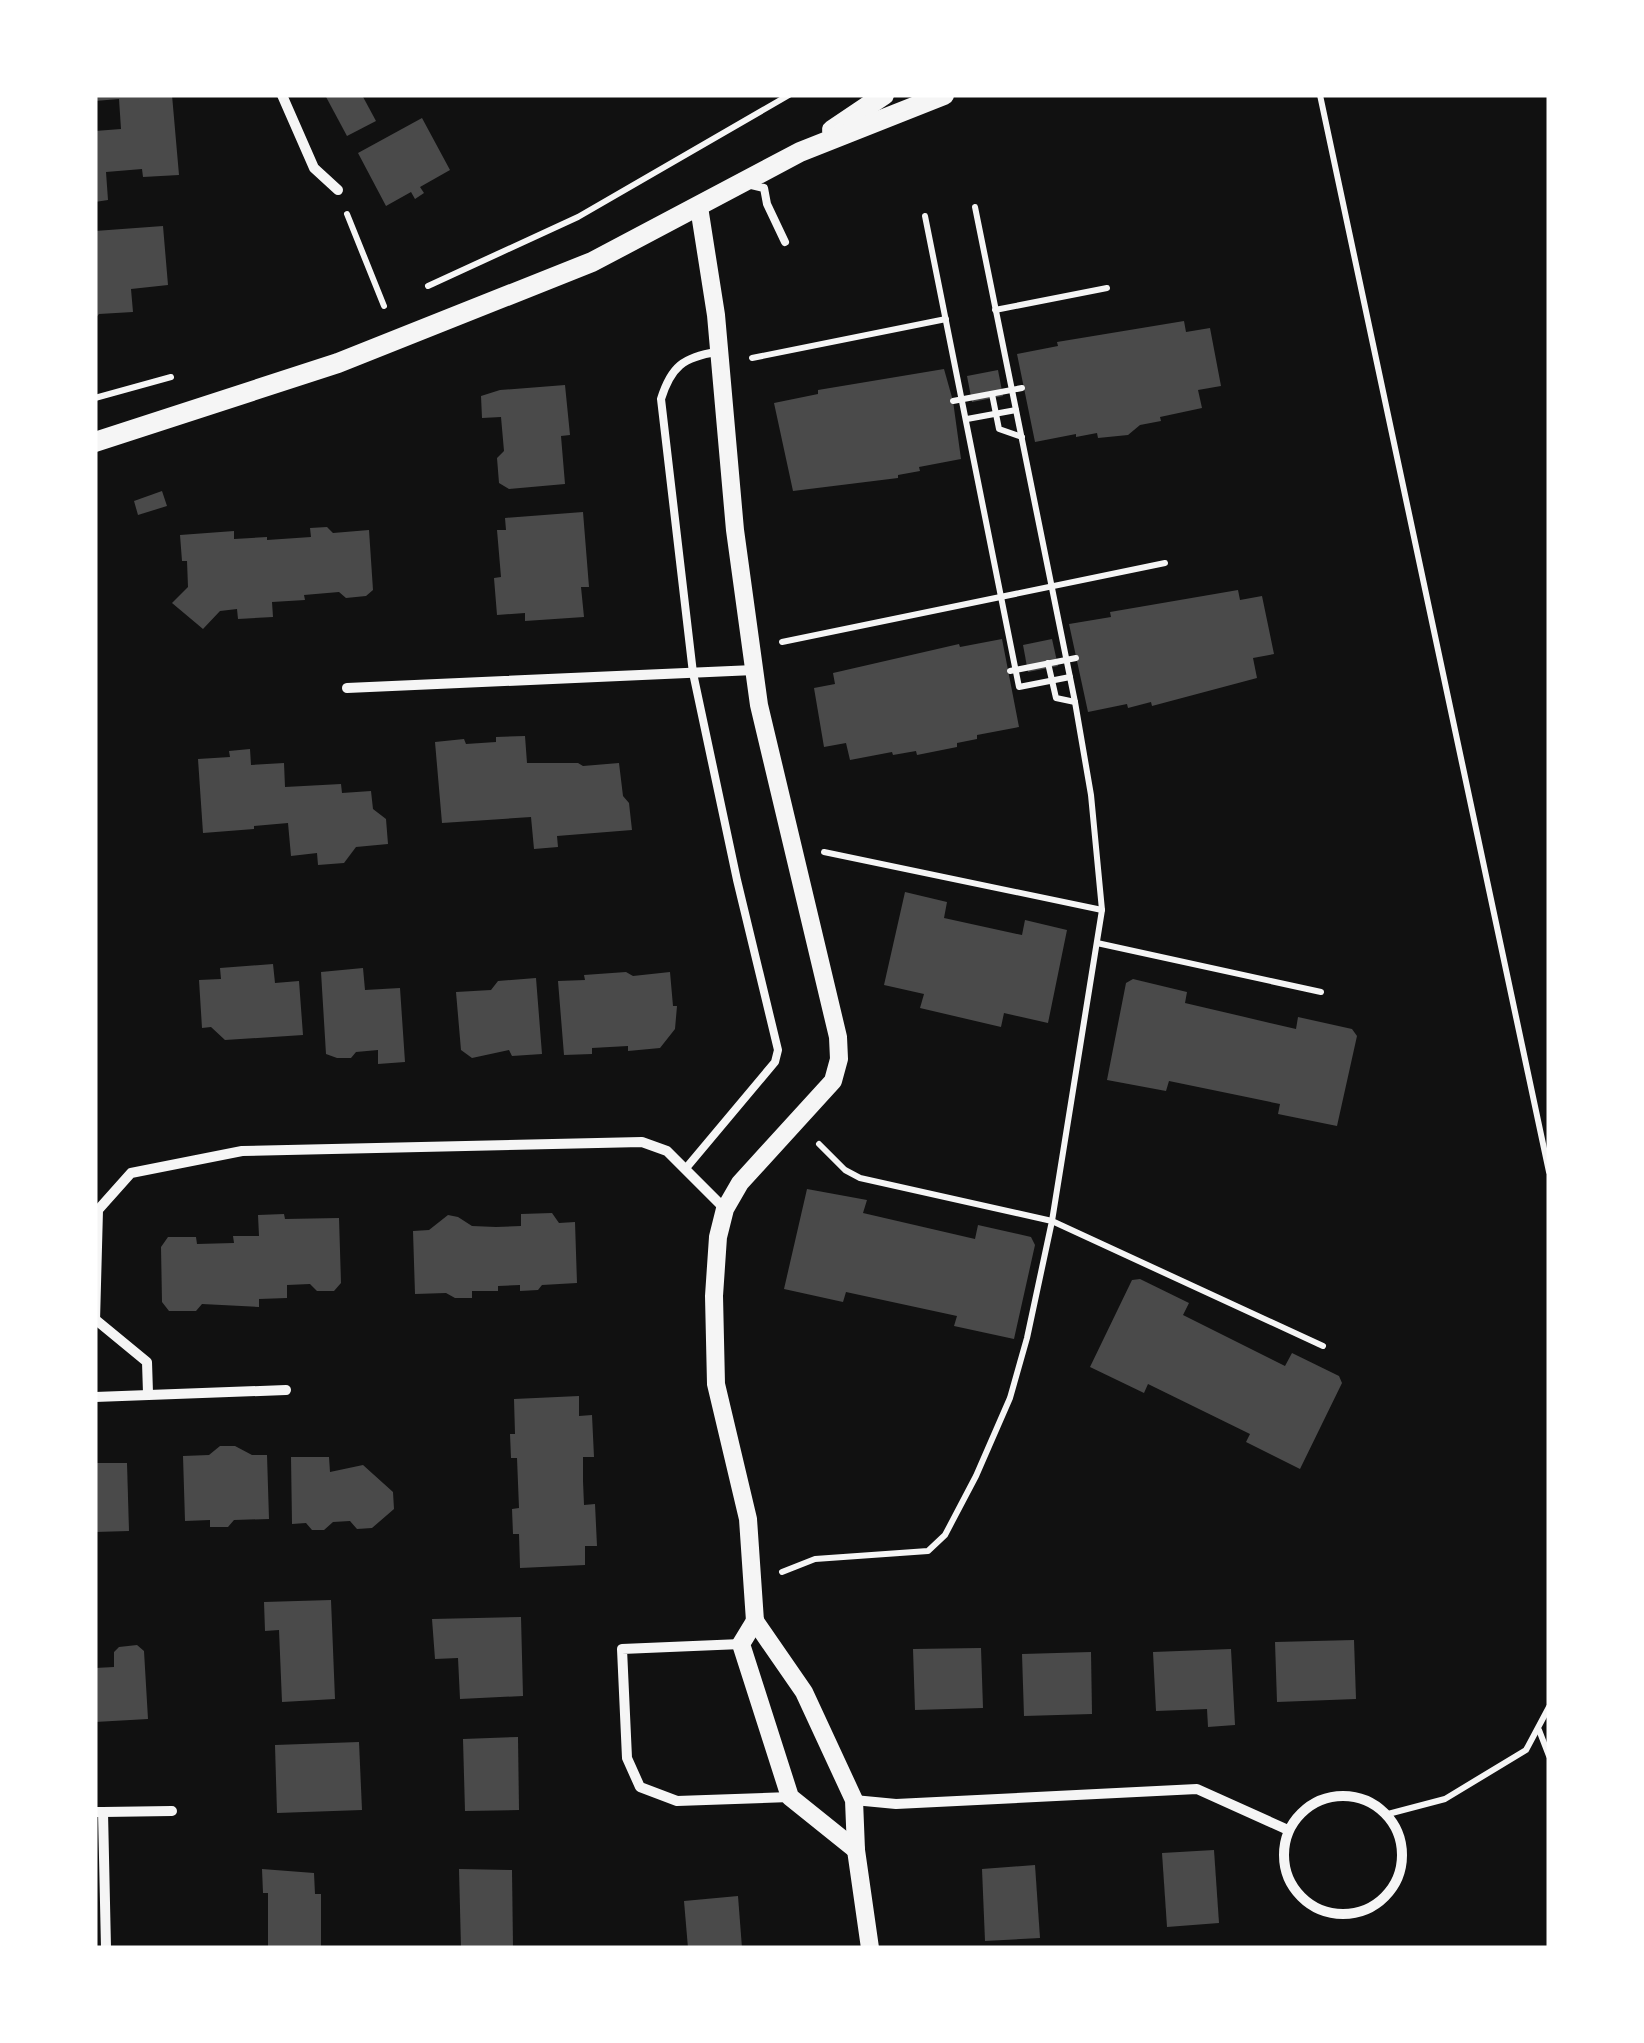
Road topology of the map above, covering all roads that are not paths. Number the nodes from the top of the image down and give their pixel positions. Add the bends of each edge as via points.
1 (282, 95) edge
2 (884, 95) edge
3 (944, 95) edge
4 (800, 152) junction
5 (741, 183) junction
6 (338, 190) road end
7 (699, 207) junction
8 (785, 242) dead end
9 (718, 359) junction
10 (95, 442) edge
11 (754, 670) junction
12 (694, 673) junction
13 (346, 688) dead end
14 (687, 1167) junction
15 (725, 1210) junction
16 (95, 1320) edge
17 (286, 1390) dead end
18 (148, 1393) junction
19 (95, 1397) edge
20 (755, 1620) junction
21 (741, 1644) junction
22 (790, 1797) junction
23 (854, 1800) junction
24 (172, 1811) dead end
25 (99, 1812) edge
26 (1288, 1830) junction
27 (856, 1850) junction
28 (106, 1948) edge
29 (870, 1948) edge

1 - 6 street via 314,168
2 - 4 main road
3 - 4 main road
4 - 5 main road
5 - 7 main road
5 - 8 lane via 764,188
7 - 9 street
7 - 10 main road via 592,262 338,364
9 - 11 street
9 - 12 lane via 694,356 668,374 661,399
11 - 12 street
11 - 15 street via 839,1059 833,1080 740,1183
12 - 13 street
12 - 14 lane via 778,1050
14 - 15 street
14 - 16 street via 667,1150 642,1142 242,1150 132,1173 98,1210
15 - 20 street via 715,1265 716,1384 748,1519
16 - 18 street via 148,1362
17 - 18 street
18 - 19 street
20 - 21 street
20 - 23 street via 804,1692
21 - 22 street
21 - 22 street via 622,1649 627,1758 640,1787 678,1801
22 - 27 street
23 - 26 street via 896,1804 1197,1789
23 - 27 street
24 - 25 street
25 - 28 street
26 - 26 street via 1306,1807 1333,1796 1363,1798 1388,1814 1404,1847 1398,1884 1372,1909 1335,1916 1302,1900 1284,1867
27 - 29 street

